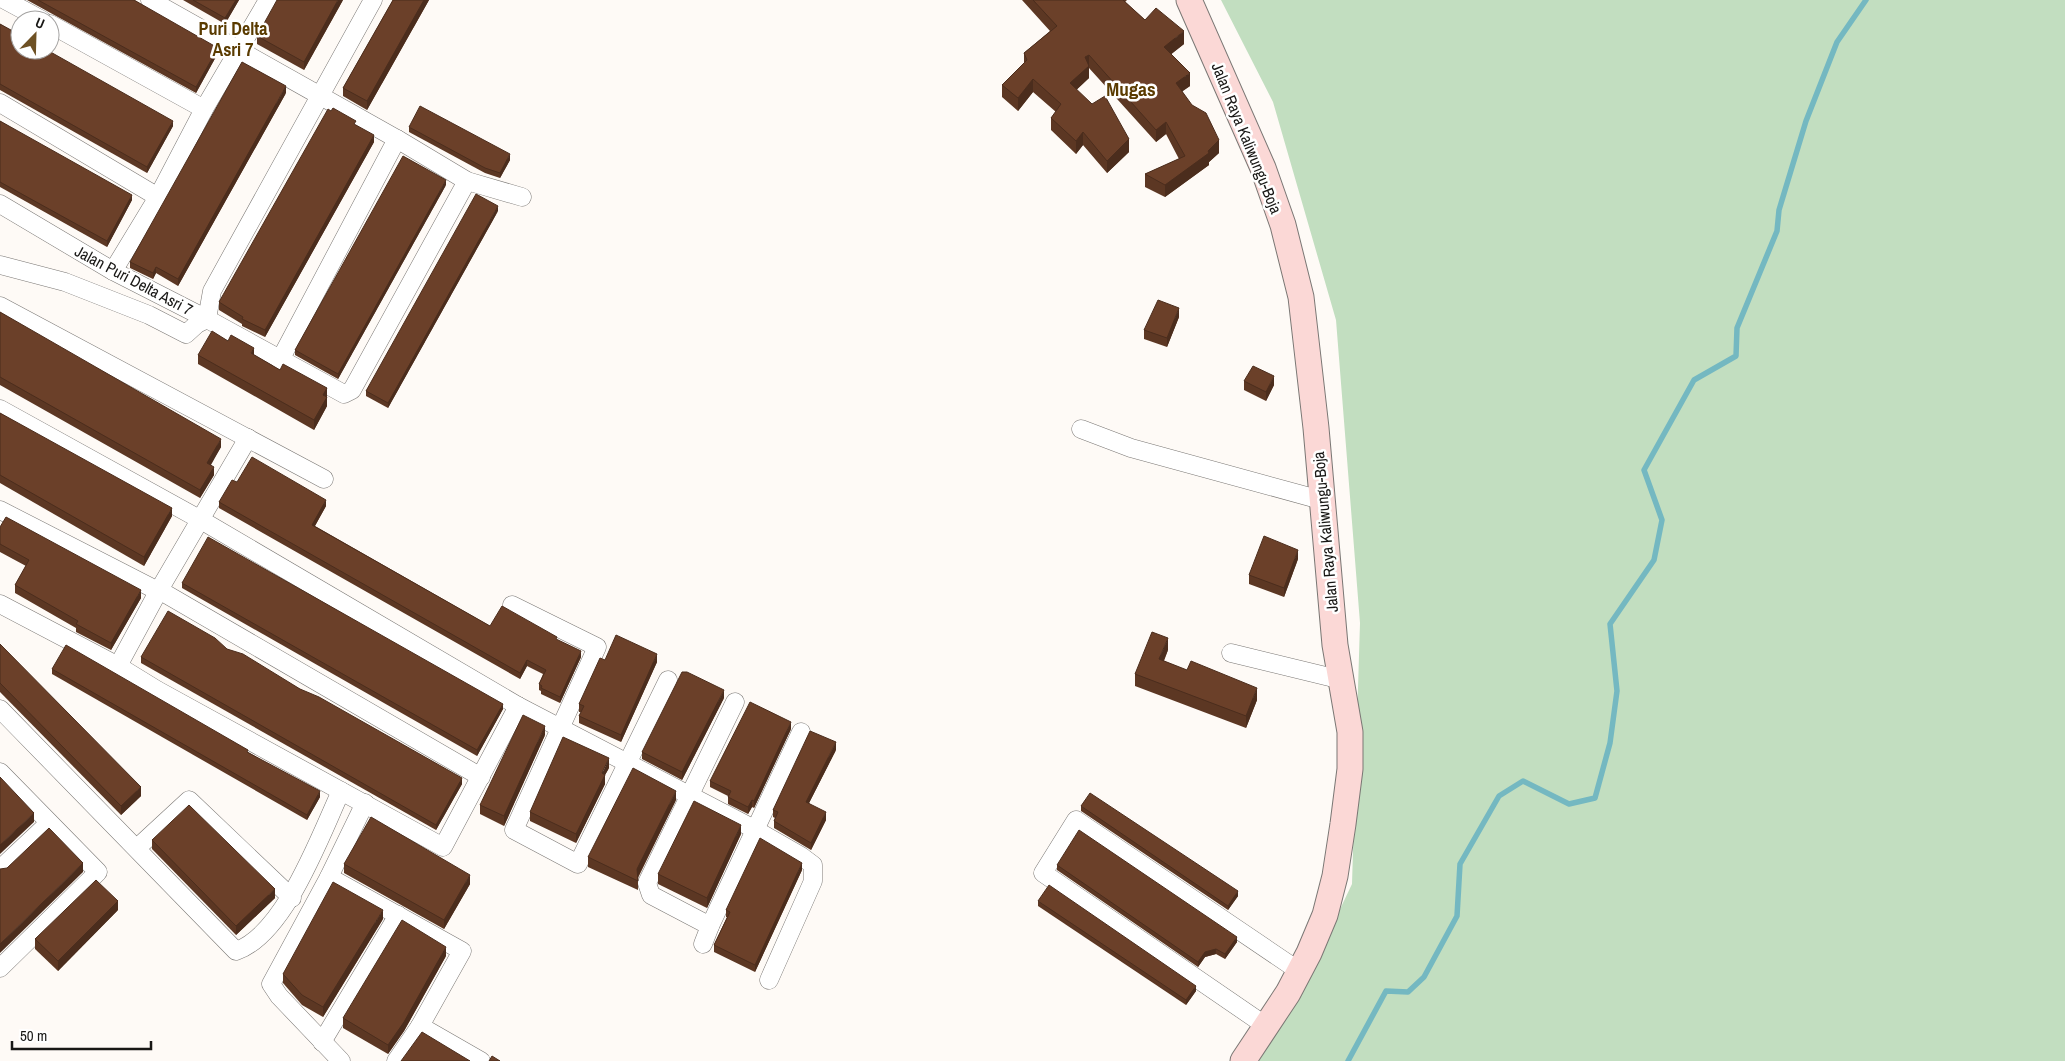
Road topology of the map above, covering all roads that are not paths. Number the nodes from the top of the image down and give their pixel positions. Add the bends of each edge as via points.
1 (6, 0) edge
2 (150, 0) edge
3 (268, 0) edge
4 (373, 0) edge
5 (1189, 0) edge
6 (24, 10) edge
7 (60, 30) edge
8 (239, 52) junction
9 (318, 96) junction
10 (0, 102) edge
11 (204, 109) junction
12 (397, 139) junction
13 (467, 181) junction
14 (158, 197) junction
15 (522, 197) dead end
16 (0, 204) edge
17 (0, 265) edge
18 (113, 272) junction
19 (0, 306) edge
20 (207, 319) junction
21 (280, 360) junction
22 (0, 409) edge
23 (1081, 429) dead end
24 (248, 438) junction
25 (324, 479) dead end
26 (1321, 500) junction
27 (0, 510) edge
28 (201, 520) junction
29 (159, 591) junction
30 (0, 604) edge
31 (512, 605) dead end
32 (1231, 652) dead end
33 (118, 666) junction
34 (668, 680) dead end
35 (1342, 680) junction
36 (735, 702) dead end
37 (518, 706) junction
38 (0, 709) edge
39 (560, 729) junction
40 (800, 732) dead end
41 (628, 765) junction
42 (0, 772) edge
43 (481, 777) junction
44 (341, 791) junction
45 (689, 796) junction
46 (364, 804) junction
47 (49, 823) junction
48 (754, 829) junction
49 (137, 848) junction
50 (0, 869) edge
51 (329, 877) junction
52 (292, 898) junction
53 (398, 915) junction
54 (710, 926) junction
55 (703, 944) dead end
56 (0, 968) edge
57 (1299, 971) junction
58 (769, 980) dead end
59 (420, 1026) junction
60 (1266, 1026) junction
61 (322, 1042) junction
62 (341, 1061) edge
63 (396, 1061) edge
64 (480, 1061) edge
65 (1243, 1061) edge

1 - 6 street
2 - 8 street
3 - 8 street
4 - 9 street, Jalan Puri Delta Asri 7
5 - 26 main road, Jalan Raya Kaliwungu-Boja via 1263,168 1290,251 1301,297
7 - 11 street
8 - 9 street
8 - 11 street
9 - 12 street
9 - 20 street, Jalan Puri Delta Asri 7 via 212,291
10 - 14 street
11 - 14 street
12 - 13 street
12 - 21 street
13 - 15 street
13 - 21 street via 352,390 344,394
14 - 18 street
16 - 18 street, Jalan Puri Delta Asri 7
17 - 20 street via 66,282 149,315 186,334
18 - 20 street, Jalan Puri Delta Asri 7
19 - 24 street
20 - 21 street
22 - 28 street
23 - 26 street via 1131,448
24 - 25 street
24 - 28 street
26 - 35 main road, Jalan Raya Kaliwungu-Boja via 1335,645
27 - 29 street
28 - 29 street
28 - 37 street
29 - 33 street
29 - 43 street
30 - 33 street
31 - 39 street via 597,647
32 - 35 street
33 - 44 street
34 - 41 street
35 - 57 main road, Jalan Raya Kaliwungu-Boja via 1350,732 1350,769 1343,824 1324,915
36 - 45 street
37 - 39 street
37 - 43 street
38 - 49 street
39 - 41 street
39 - 41 street via 514,830 578,864
40 - 48 street
41 - 45 street
42 - 47 street
43 - 46 street via 443,847
44 - 46 street
44 - 52 street
45 - 48 street
45 - 54 street via 647,883 651,895
46 - 51 street
47 - 50 street
47 - 56 street via 98,872
48 - 54 street
48 - 58 street via 810,861 814,870 813,881
49 - 52 street via 189,800
49 - 52 street via 236,951 250,946
51 - 53 street
51 - 61 street via 271,984 278,996
53 - 59 street via 462,951
53 - 61 street
54 - 55 street
57 - 60 main road, Jalan Raya Kaliwungu-Boja
57 - 60 street via 1076,820 1043,873
59 - 63 street
59 - 64 street
60 - 65 main road, Jalan Raya Kaliwungu-Boja
61 - 62 street

